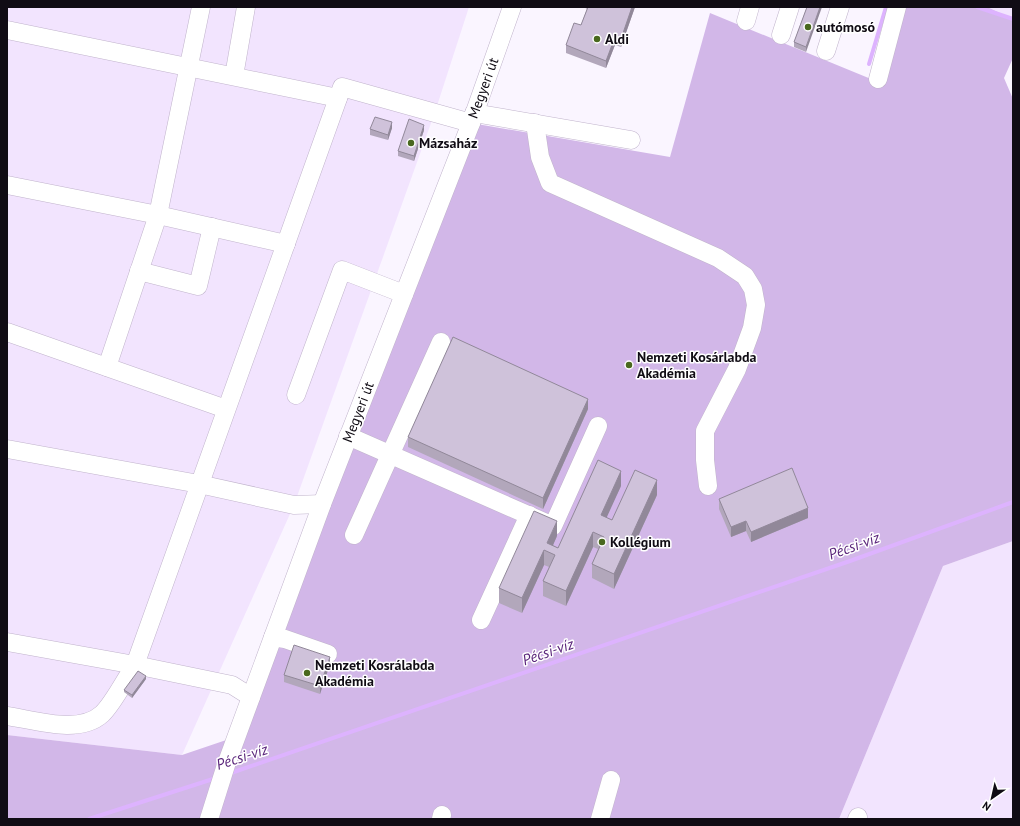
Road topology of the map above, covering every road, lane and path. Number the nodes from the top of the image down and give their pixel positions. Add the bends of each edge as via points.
1 (201, 7) edge
2 (246, 7) edge
3 (512, 7) edge
4 (790, 7) edge
5 (840, 7) edge
6 (898, 7) edge
7 (7, 30) edge
8 (781, 35) dead end
9 (826, 51) dead end
10 (189, 67) junction
11 (234, 76) junction
12 (878, 79) dead end
13 (338, 98) junction
14 (472, 118) junction
15 (535, 123) junction
16 (631, 140) dead end
17 (7, 185) edge
18 (158, 215) junction
19 (212, 227) junction
20 (286, 244) junction
21 (139, 271) junction
22 (404, 294) junction
23 (7, 332) edge
24 (441, 342) dead end
25 (107, 367) junction
26 (296, 395) dead end
27 (226, 409) junction
28 (598, 426) dead end
29 (348, 436) junction
30 (7, 449) edge
31 (390, 454) junction
32 (200, 484) junction
33 (708, 486) dead end
34 (322, 504) junction
35 (529, 515) junction
36 (354, 535) dead end
37 (481, 620) dead end
38 (273, 637) junction
39 (7, 642) edge
40 (328, 654) dead end
41 (135, 665) junction
42 (251, 697) junction
43 (7, 716) edge
44 (611, 780) dead end
45 (209, 819) edge
46 (600, 819) edge

1 - 10 street
2 - 11 street
3 - 14 street, Megyeri út
4 - 8 street
5 - 9 street
6 - 12 street
7 - 10 street
10 - 11 street
10 - 18 street
11 - 13 street
13 - 14 street via 342,86
13 - 20 street
14 - 15 street via 493,117
14 - 22 street, Megyeri út
15 - 16 street
15 - 33 street via 540,157 550,183 718,258 745,276 753,289 756,306 752,328 736,369 705,431
17 - 18 street
18 - 19 street
18 - 21 street
19 - 20 street
19 - 21 street via 198,286
20 - 27 street
21 - 25 street
22 - 26 street via 342,270
22 - 29 street, Megyeri út
23 - 25 street
24 - 31 street
25 - 27 street
27 - 32 street
28 - 35 street via 553,526
29 - 31 street
29 - 34 street, Megyeri út
30 - 32 street
31 - 35 street
31 - 36 street
32 - 34 street via 294,505
32 - 41 street
34 - 38 street, Megyeri út
35 - 37 street
38 - 40 street
38 - 42 street, Megyeri út
39 - 41 street
41 - 42 street via 232,685
41 - 43 street via 103,713 89,722 67,726
42 - 45 street, Megyeri út
44 - 46 street

